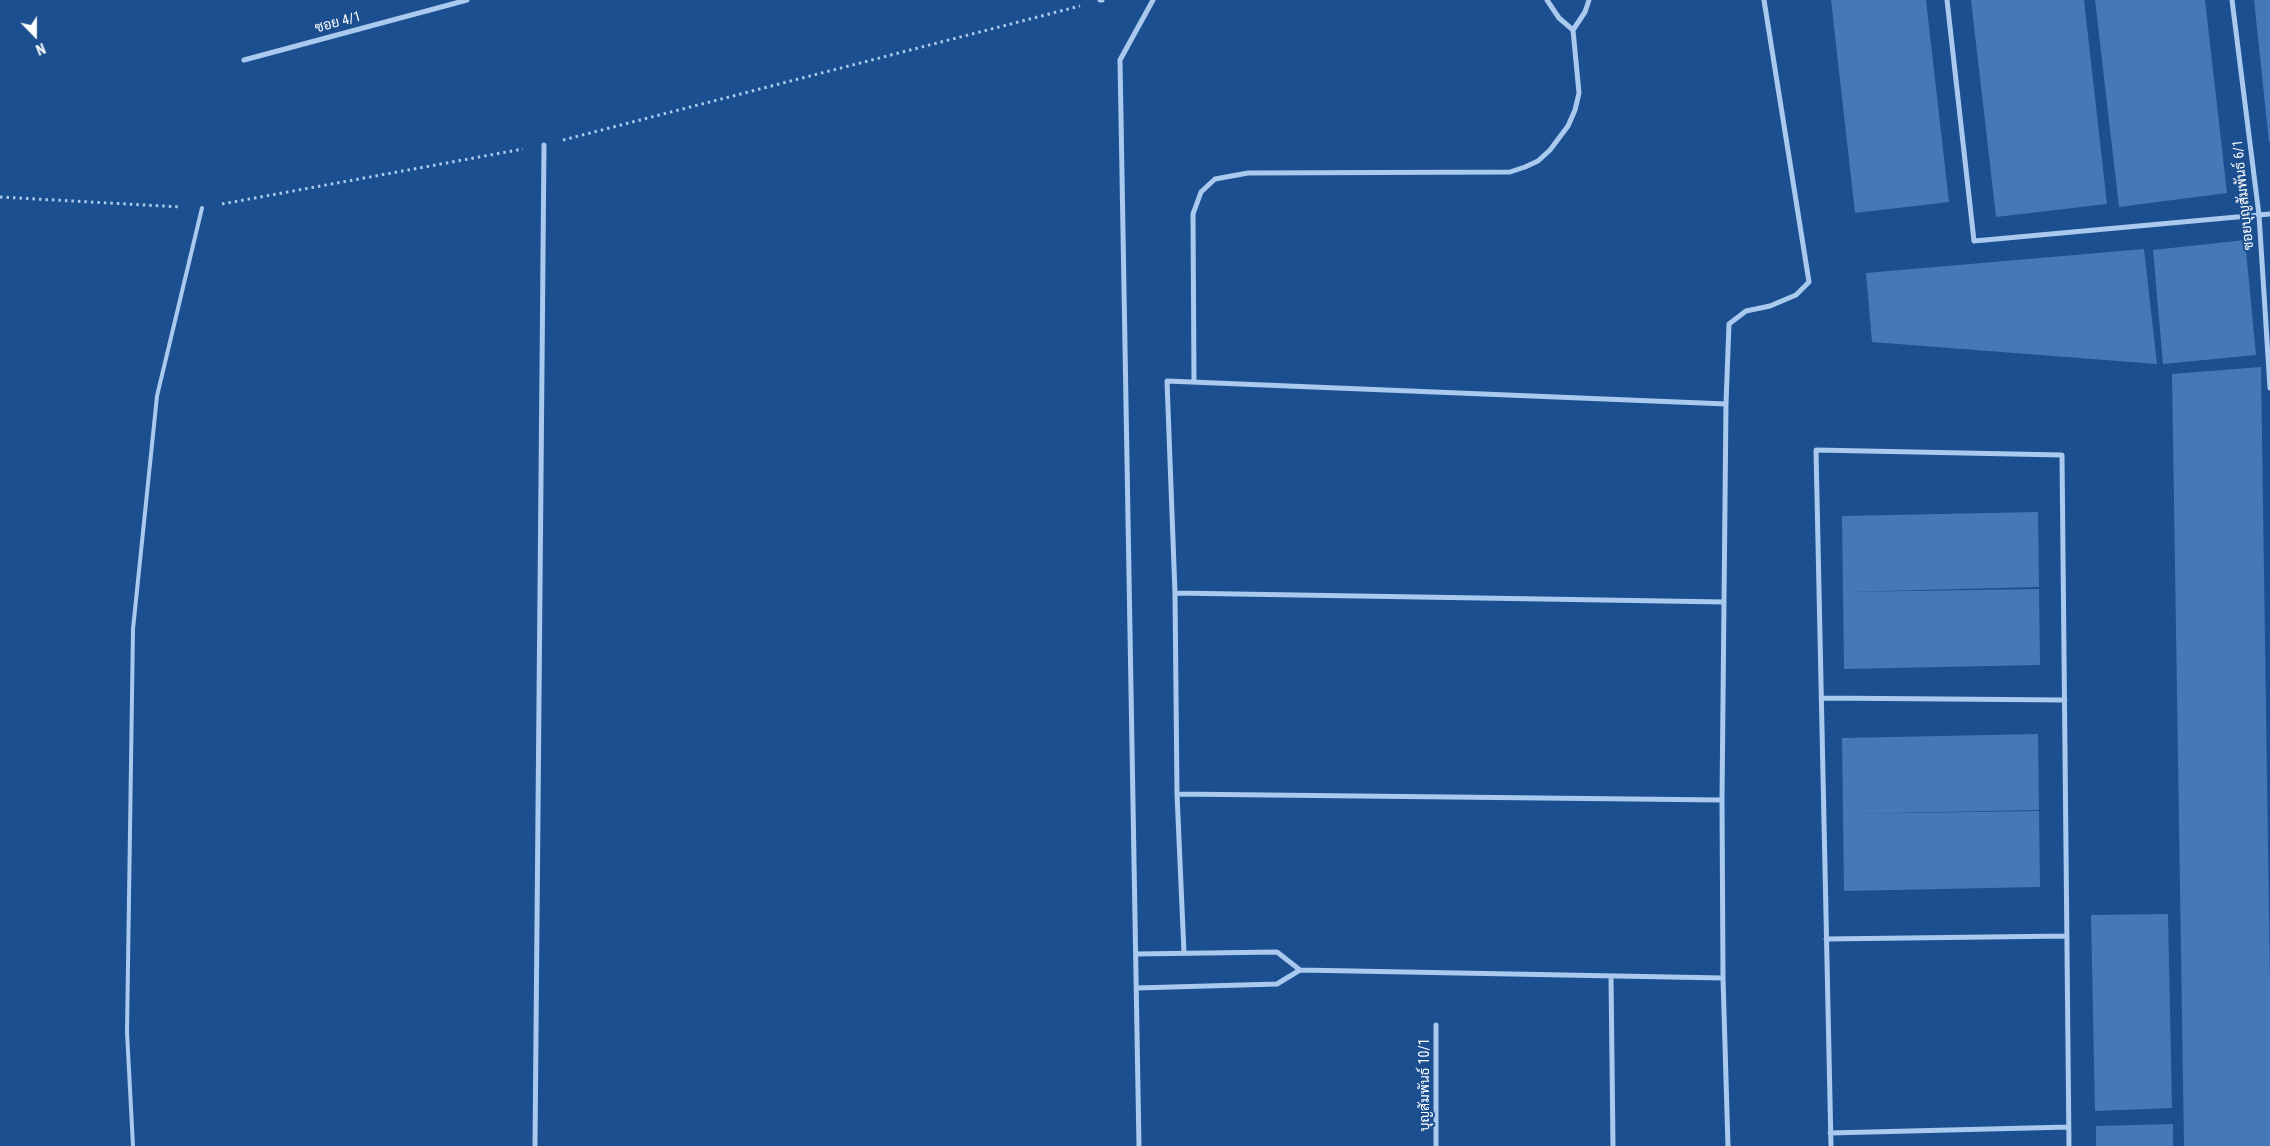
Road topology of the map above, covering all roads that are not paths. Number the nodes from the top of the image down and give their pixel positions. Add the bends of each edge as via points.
1 (467, 0) edge
2 (1153, 0) edge
3 (1547, 0) edge
4 (1589, 0) edge
5 (1764, 0) edge
6 (1947, 0) edge
7 (2232, 0) edge
8 (1573, 30) junction
9 (244, 60) dead end
10 (544, 145) dead end
11 (202, 208) dead end
12 (2270, 214) edge
13 (2259, 215) junction
14 (1194, 382) junction
15 (2270, 388) edge
16 (1726, 404) junction
17 (1175, 593) junction
18 (1724, 602) junction
19 (1821, 698) junction
20 (2065, 700) junction
21 (1177, 794) junction
22 (1722, 800) junction
23 (2067, 936) junction
24 (1826, 939) junction
25 (1184, 953) junction
26 (1136, 954) junction
27 (1300, 970) junction
28 (1610, 976) junction
29 (1723, 978) junction
30 (1136, 988) junction
31 (1436, 1025) dead end
32 (2069, 1127) junction
33 (1830, 1133) junction
34 (133, 1146) edge
35 (535, 1146) edge
36 (1139, 1146) edge
37 (1436, 1146) edge
38 (1614, 1146) edge
39 (1728, 1146) edge
40 (1831, 1146) edge
41 (2069, 1146) edge

1 - 9 street, ซอย 4/1
2 - 26 street via 1120,60
3 - 8 street via 1558,18
4 - 8 street
5 - 16 street via 1809,282 1796,295 1770,306 1746,311 1729,324
6 - 13 street via 1974,241
7 - 13 street, ซอยบุญสัมพันธ์ 6/1
8 - 14 street via 1578,93 1575,110 1568,126 1550,150 1525,167 1510,172 1248,173 1215,179 1201,192 1193,214
10 - 35 street
11 - 34 lane via 157,396 132,629 127,1032
12 - 13 street
13 - 15 street, ซอยบุญสัมพันธ์ 6/1
14 - 16 street
14 - 17 street via 1167,381
16 - 18 street
17 - 18 street
17 - 21 street
18 - 22 street
19 - 20 street
19 - 20 street via 1816,450 2062,455
19 - 24 street
20 - 23 street
21 - 22 street
21 - 25 street
22 - 29 street
23 - 24 street
23 - 32 street
24 - 33 street
25 - 26 street
25 - 27 street via 1277,952
26 - 30 street
27 - 28 street
27 - 30 street via 1277,984
28 - 29 street
28 - 38 street
29 - 39 street
30 - 36 street
31 - 37 street, บุญสัมพันธ์ 10/1
32 - 33 street
32 - 41 street
33 - 40 street

